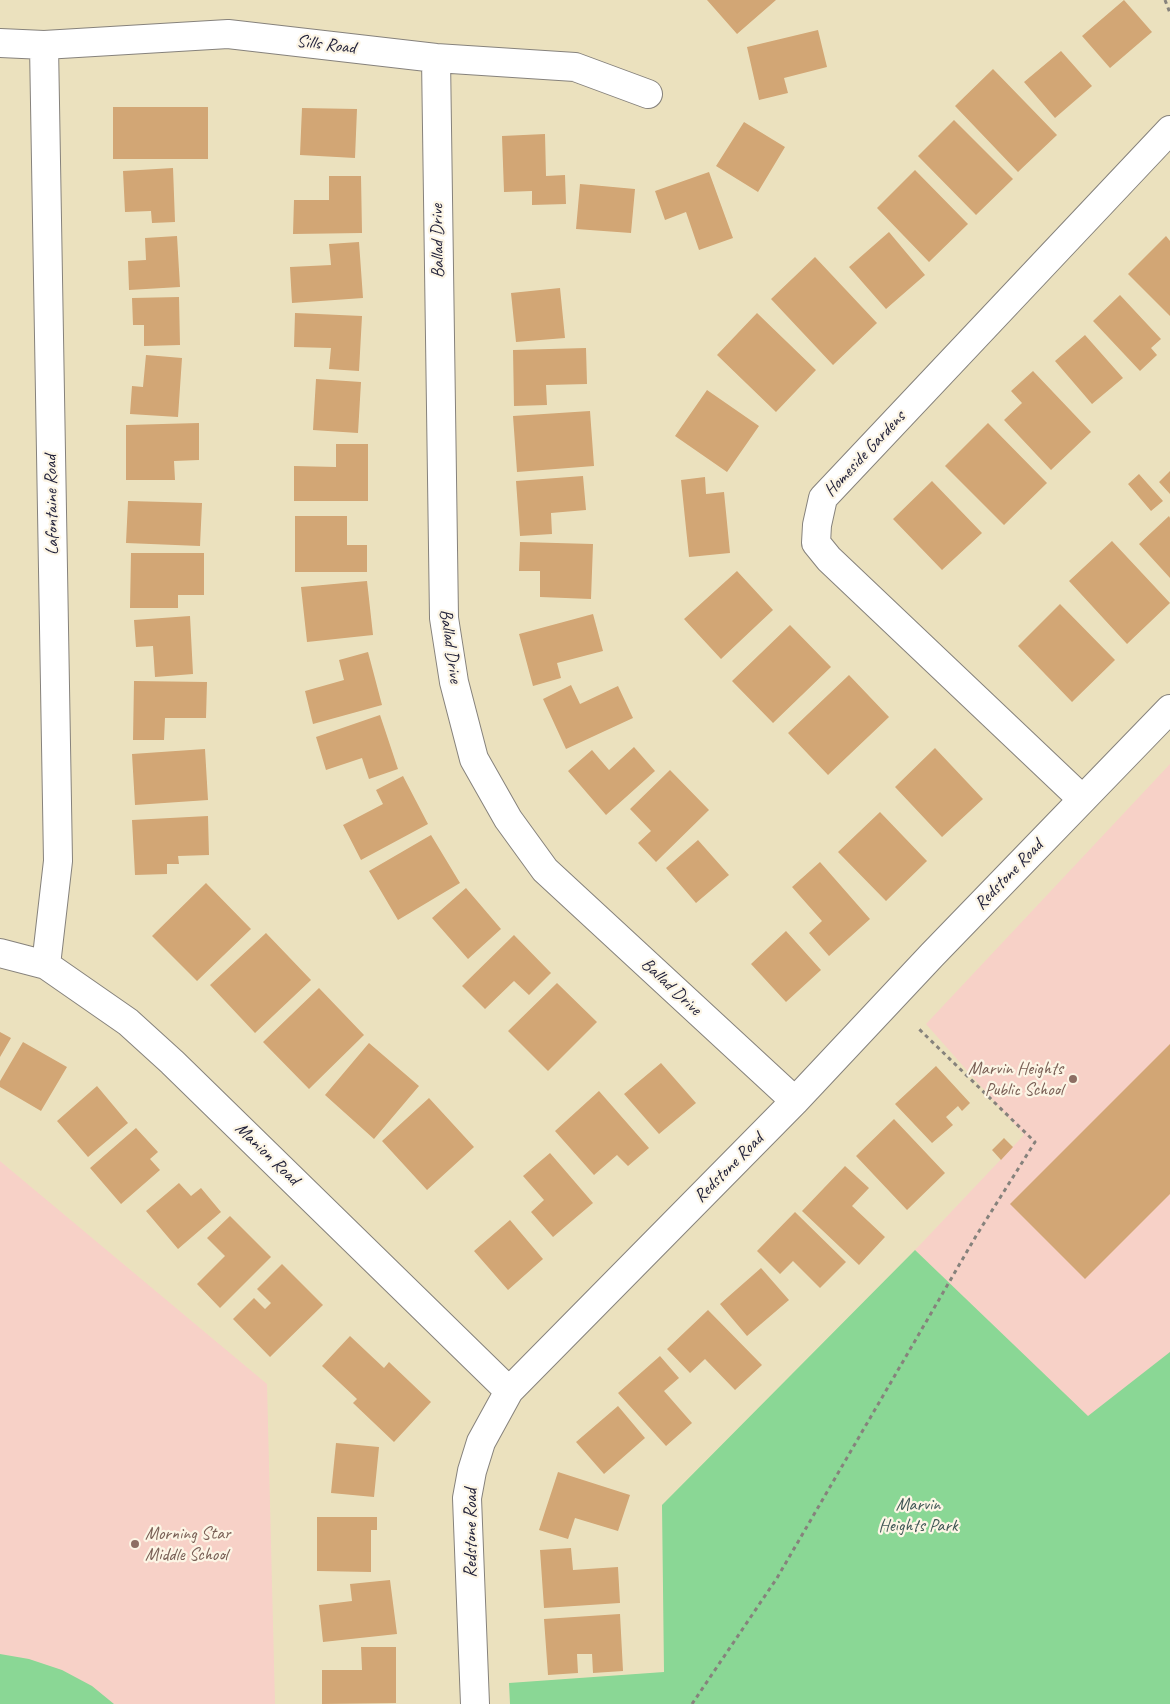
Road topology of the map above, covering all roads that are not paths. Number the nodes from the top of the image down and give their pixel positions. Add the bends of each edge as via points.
1 (0, 43) edge
2 (44, 45) junction
3 (436, 58) junction
4 (648, 94) dead end
5 (1170, 130) edge
6 (1170, 709) edge
7 (1082, 799) junction
8 (0, 953) edge
9 (46, 964) junction
10 (795, 1101) junction
11 (509, 1391) junction
12 (475, 1704) edge

1 - 2 street, Sills Road
2 - 3 street, Sills Road via 228,34
2 - 9 street, Lafontaine Road via 58,861
3 - 4 street, Sills Road via 576,67
3 - 10 street, Ballad Drive via 444,618 454,682 474,759 508,819 545,870
5 - 7 street, Homeside Gardens via 823,498 817,525 816,543 829,559
6 - 7 street, Redstone Road
7 - 10 street, Redstone Road
8 - 9 street, Manion Road
9 - 11 street, Manion Road via 128,1022 172,1062
10 - 11 street, Redstone Road
11 - 12 street, Redstone Road via 481,1442 467,1498

